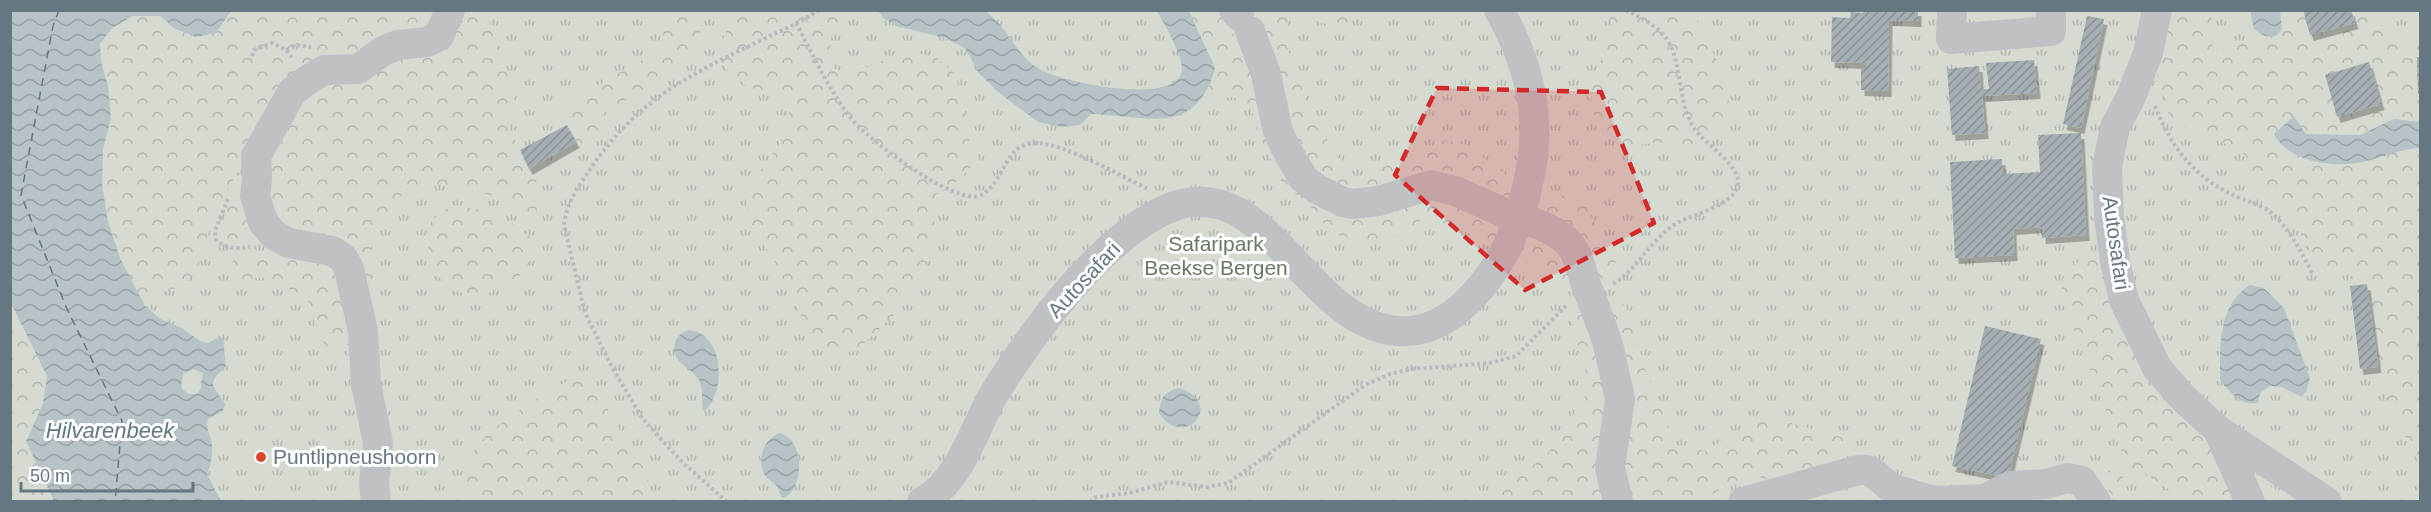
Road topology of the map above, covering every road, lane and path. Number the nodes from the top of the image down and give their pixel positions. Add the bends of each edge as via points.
1 (450, 10) edge
2 (819, 10) edge
3 (1500, 10) edge
4 (1952, 10) edge
5 (2051, 10) edge
6 (2157, 10) edge
7 (1241, 19) edge
8 (796, 23) junction
9 (1995, 23) edge
10 (252, 56) dead end
11 (2140, 73) junction
12 (309, 79) junction
13 (1178, 204) junction
14 (2313, 275) dead end
15 (2218, 430) junction
16 (2089, 491) edge
17 (1756, 499) edge
18 (376, 501) edge
19 (727, 501) edge
20 (922, 501) edge
21 (1618, 501) edge
22 (2113, 501) edge
23 (2250, 501) edge
24 (2327, 501) edge

1 - 12 street via 443,29 433,39 390,48 358,69 324,70
2 - 8 path
3 - 13 street, Autosafari via 1520,52 1534,107 1534,152 1515,232 1495,270 1478,291 1444,320 1401,331 1366,323 1337,305 1263,230 1245,217 1210,202
4 - 9 street via 1951,39
5 - 9 street via 2051,31
6 - 11 street, Autosafari
7 - 21 street via 1266,74 1284,145 1303,178 1317,189 1353,204 1379,201 1431,185 1558,232 1566,239 1579,258 1608,344 1620,399 1611,468
8 - 13 path via 851,118 870,138 946,189 961,196 980,195 996,180 1015,150 1034,143 1070,152
8 - 19 path via 684,78 654,98 604,148 565,214 564,225 585,313 612,367 642,418 682,462
10 - 12 path via 254,50 272,42 286,50
11 - 14 path via 2178,152 2209,181 2268,211 2292,235
11 - 15 street, Autosafari via 2115,126 2107,167 2115,261 2124,300 2157,368
12 - 18 street via 292,92 256,156 255,196 263,222 274,235 289,243 332,251 343,258 349,269 363,331 366,384 378,443
13 - 20 street, Autosafari via 1128,233 1069,292 996,391 953,474
15 - 23 street
15 - 24 street, Autosafari
16 - 17 street via 2068,478 2010,486 1985,499 1934,501 1891,488 1867,470 1858,470
16 - 22 street via 2095,483

